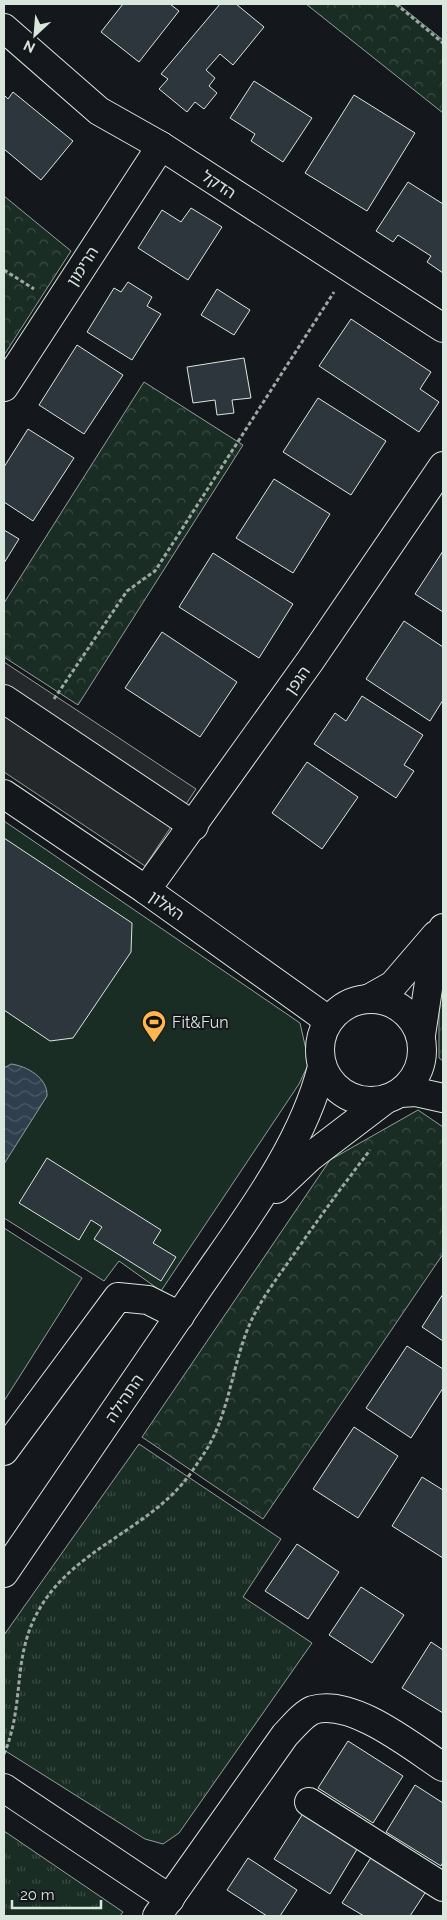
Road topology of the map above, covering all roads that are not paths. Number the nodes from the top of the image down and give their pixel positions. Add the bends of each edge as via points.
1 (4, 28) edge
2 (161, 146) junction
3 (443, 328) edge
4 (4, 387) edge
5 (443, 466) edge
6 (4, 699) edge
7 (4, 794) edge
8 (194, 826) junction
9 (146, 890) junction
10 (443, 927) edge
11 (370, 998) junction
12 (328, 1020) junction
13 (422, 1044) junction
14 (322, 1067) junction
15 (443, 1086) edge
16 (393, 1096) junction
17 (443, 1098) edge
18 (243, 1222) junction
19 (180, 1316) junction
20 (4, 1451) edge
21 (4, 1573) edge
22 (443, 1767) edge
23 (4, 1788) edge
24 (310, 1802) dead end
25 (443, 1887) edge
26 (163, 1907) edge

1 - 2 street, הדקל via 99,111
2 - 3 street, הדקל
2 - 4 street, הרימון
5 - 8 street, הגפן
6 - 8 street
7 - 9 street, האלון
8 - 9 street, הגפן
9 - 12 street, האלון
10 - 11 street via 393,985
10 - 13 street via 429,982
11 - 12 street via 340,1008
11 - 13 street via 386,1000 400,1007 413,1019
12 - 14 street via 319,1051
13 - 15 street via 430,1072
13 - 16 street via 420,1069 412,1082
14 - 16 street via 330,1081 349,1096 371,1102
14 - 18 street, התהילה via 316,1091 292,1146
16 - 17 street via 416,1092
16 - 18 street, התהילה via 310,1157
18 - 19 street, התהילה
19 - 20 street via 148,1300 118,1297
19 - 21 street, התהילה
22 - 26 street via 362,1715 334,1707 312,1711 284,1735
23 - 26 street
24 - 25 street

